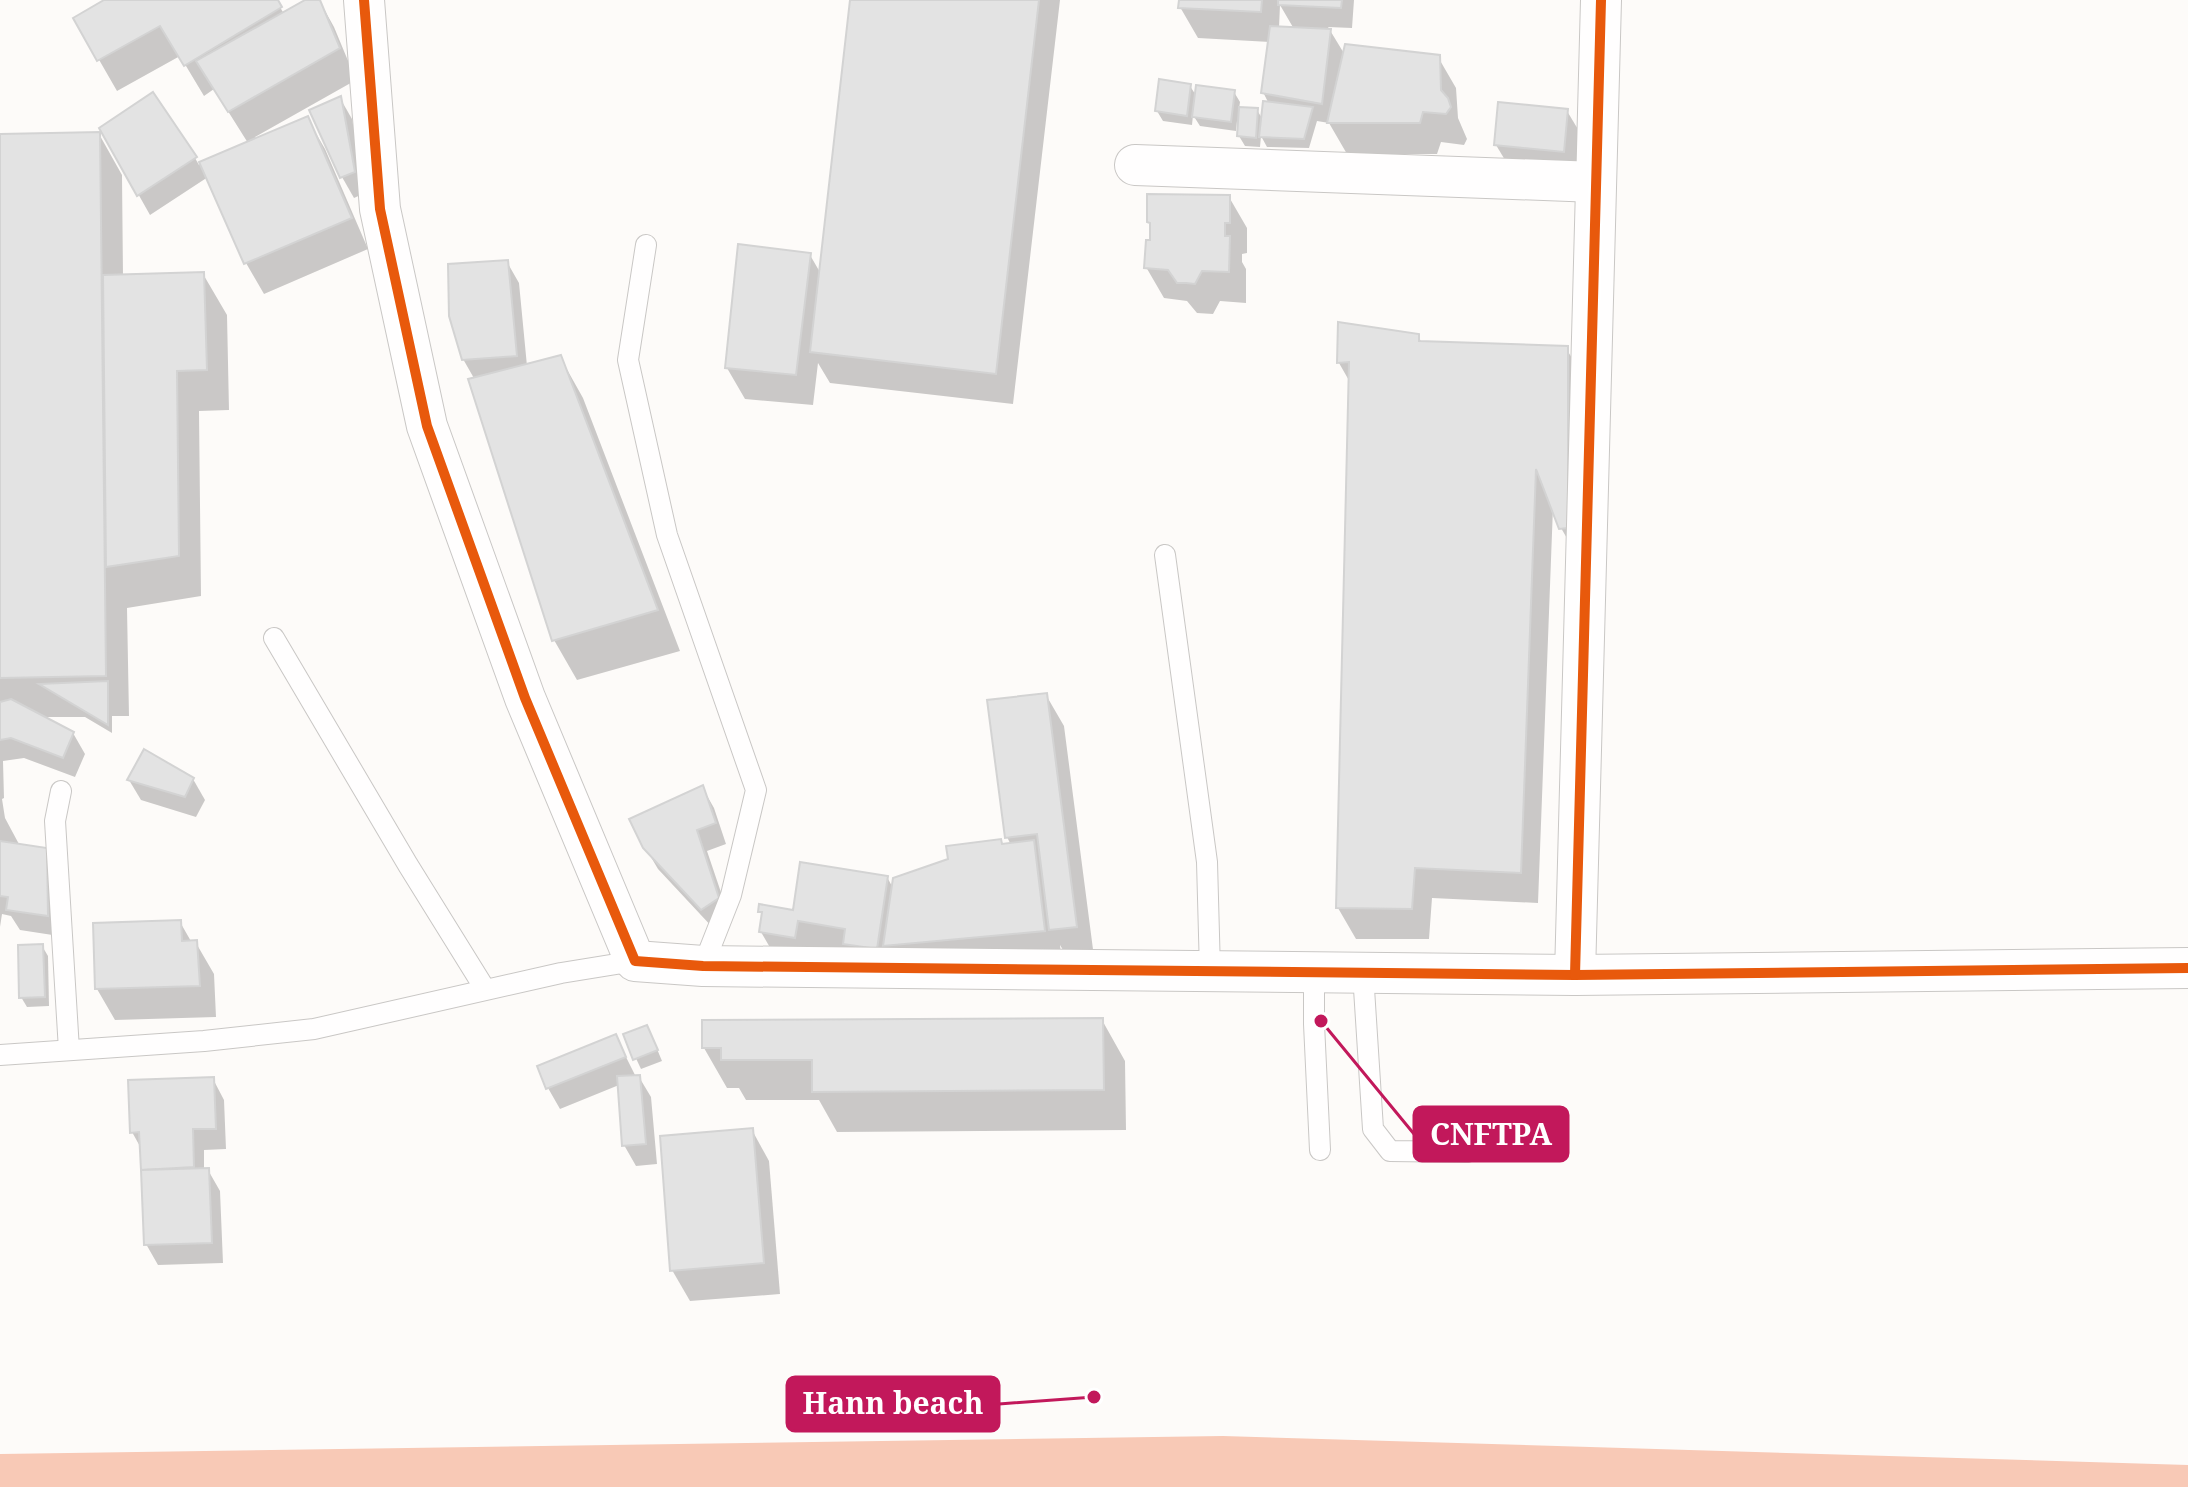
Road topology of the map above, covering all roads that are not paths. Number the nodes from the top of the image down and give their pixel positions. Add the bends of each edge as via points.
1 (364, 0) edge
2 (1601, 0) edge
3 (1135, 165) dead end
4 (1596, 182) junction
5 (646, 245) dead end
6 (1165, 555) dead end
7 (274, 638) dead end
8 (61, 791) dead end
9 (635, 961) junction
10 (703, 966) junction
11 (2188, 968) edge
12 (1210, 971) junction
13 (1314, 972) junction
14 (1363, 973) junction
15 (1575, 975) junction
16 (485, 989) junction
17 (69, 1050) junction
18 (0, 1055) edge
19 (1320, 1150) dead end
20 (1467, 1152) dead end

1 - 9 street via 380,209 427,426 525,698
2 - 4 street
3 - 4 street
4 - 15 street
5 - 10 lane via 628,360 667,535 756,790 731,895
6 - 12 lane via 1207,862
7 - 16 lane
8 - 17 lane via 55,821
9 - 10 street
9 - 16 lane
10 - 12 street
11 - 15 street
12 - 13 street
13 - 14 street
13 - 19 lane
14 - 15 street
14 - 20 lane via 1373,1129 1390,1151
16 - 17 lane via 314,1029
17 - 18 lane

